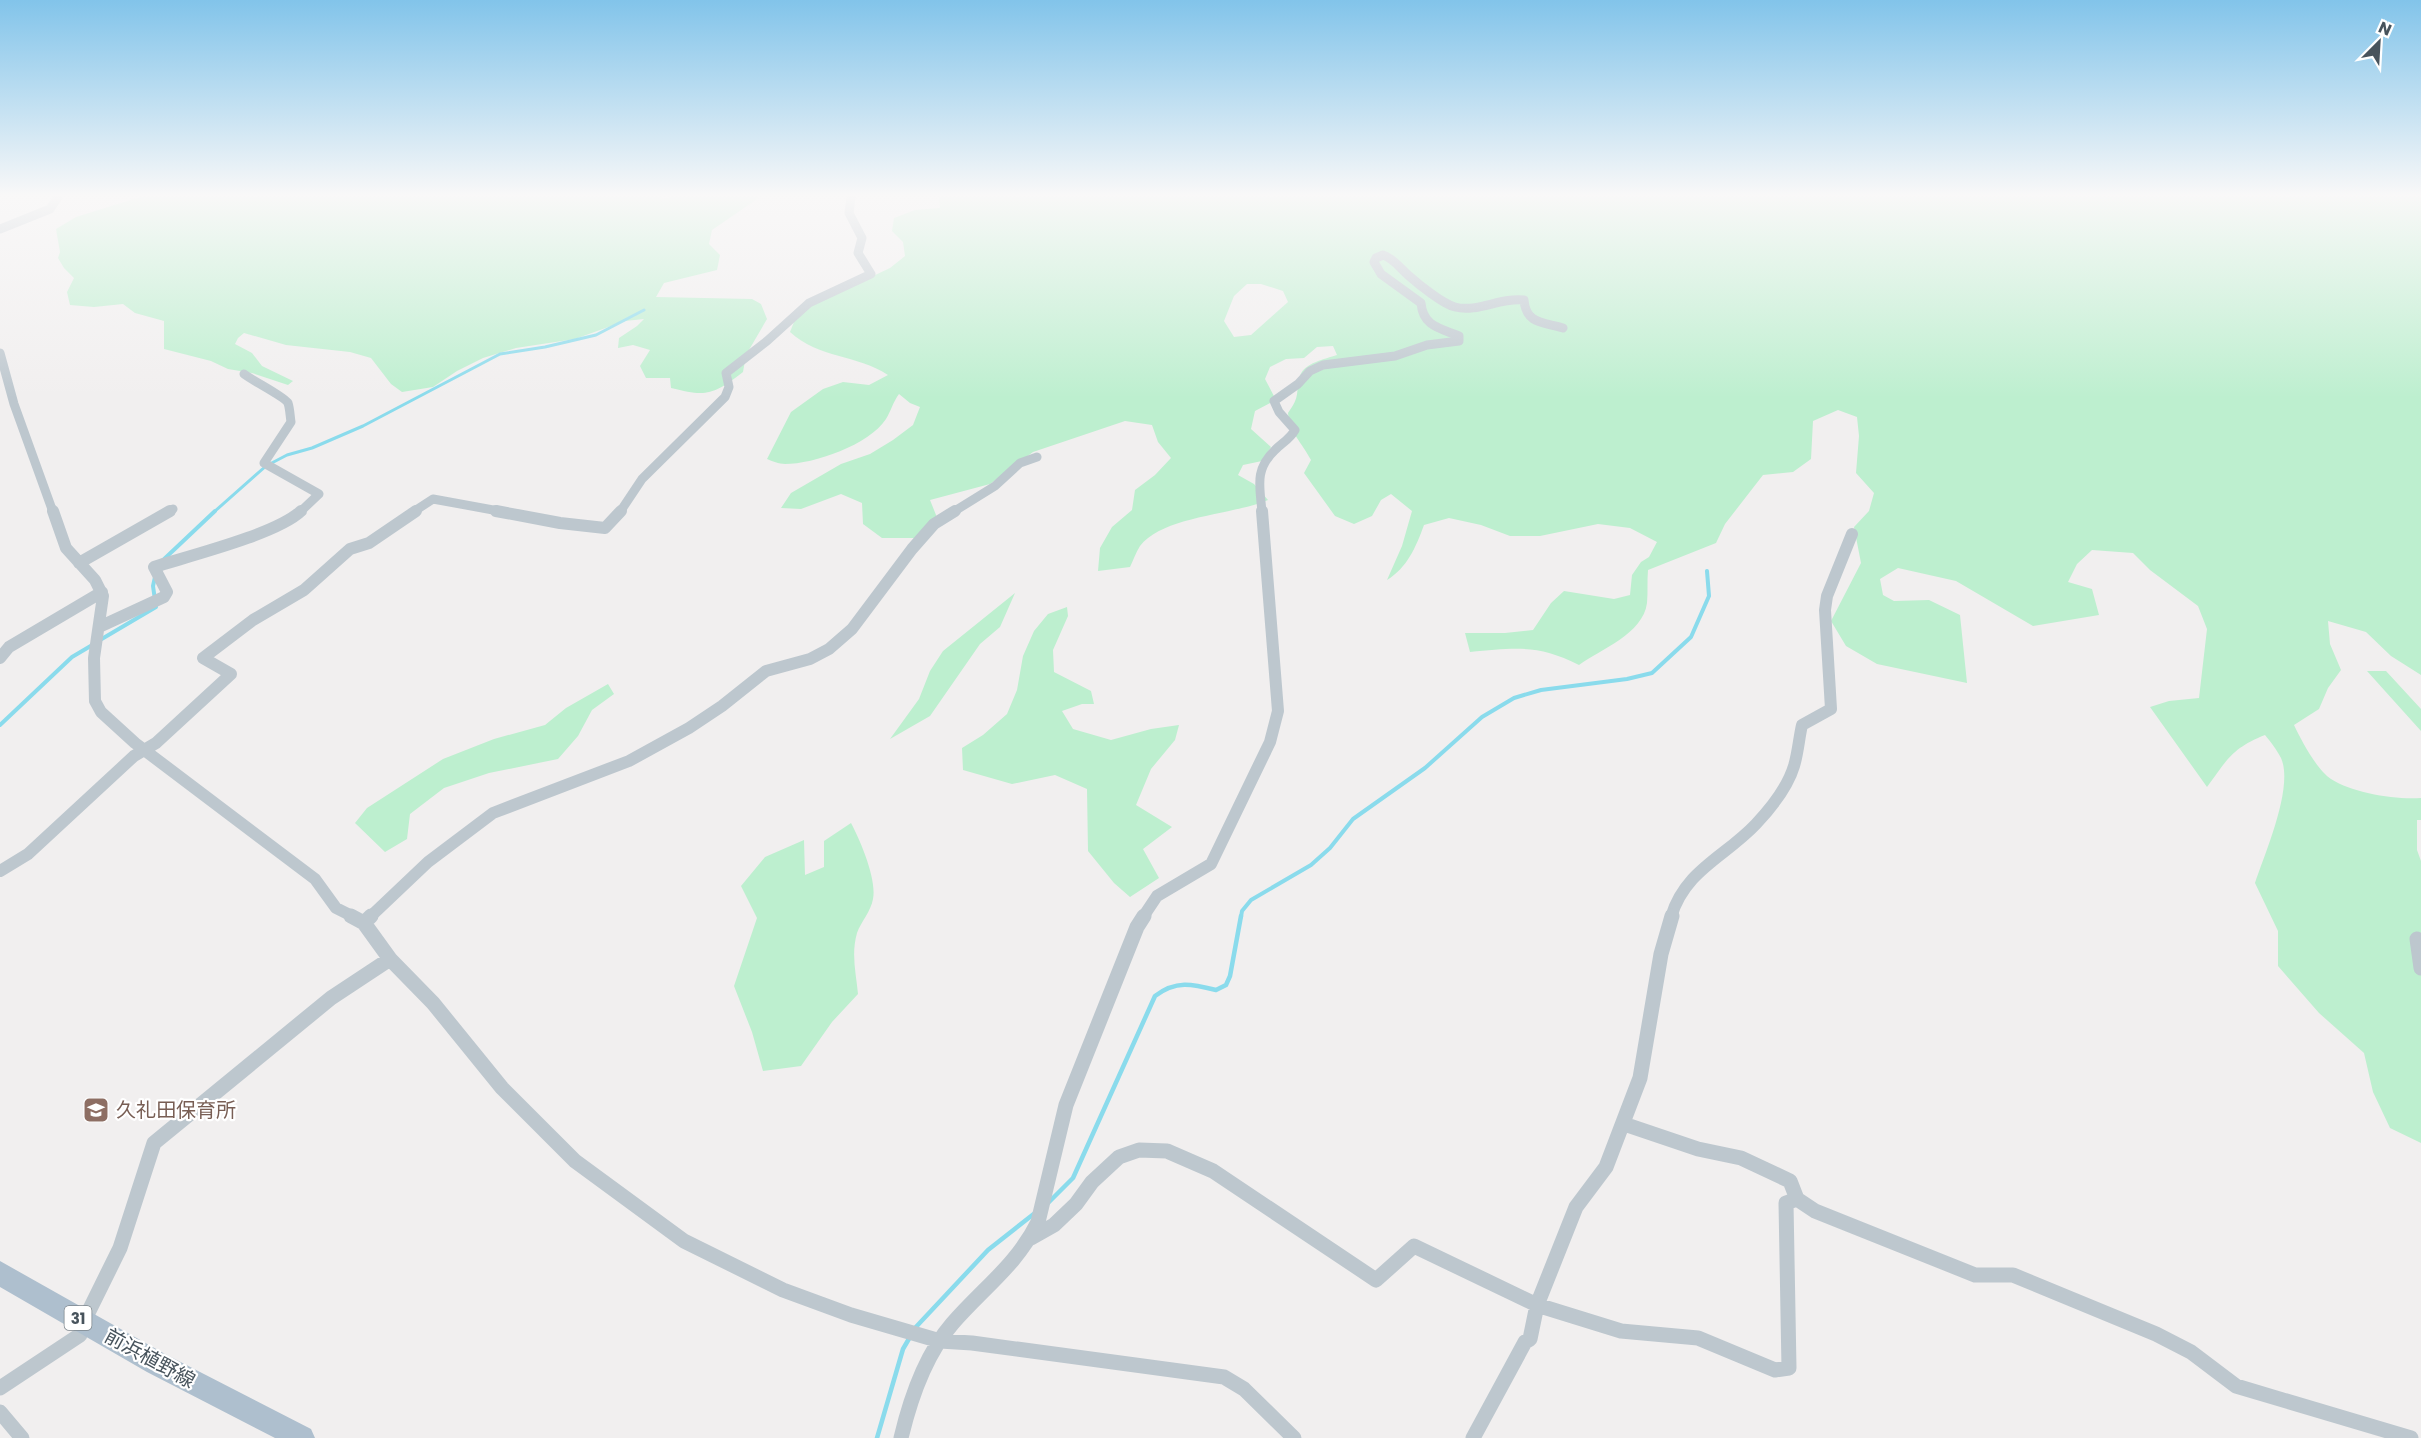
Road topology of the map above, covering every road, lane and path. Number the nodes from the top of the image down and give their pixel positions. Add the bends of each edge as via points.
1 (865, 264) edge
2 (1375, 264) edge
3 (1396, 264) edge
4 (1563, 328) dead end
5 (1, 360) edge
6 (244, 374) dead end
7 (1037, 457) dead end
8 (173, 509) dead end
9 (1852, 534) dead end
10 (79, 563) junction
11 (102, 592) junction
12 (99, 627) junction
13 (0, 658) edge
14 (145, 750) junction
15 (0, 870) edge
16 (364, 923) junction
17 (2416, 939) dead end
18 (390, 959) junction
19 (2421, 968) edge
20 (1624, 1124) junction
21 (1797, 1198) junction
22 (1031, 1238) junction
23 (0, 1273) edge
24 (1537, 1305) junction
25 (84, 1321) junction
26 (940, 1341) junction
27 (0, 1388) edge
28 (0, 1412) edge
29 (22, 1438) edge
30 (302, 1438) edge
31 (901, 1438) edge
32 (1294, 1438) edge
33 (1473, 1438) edge
34 (2411, 1438) edge

1 - 14 street via 871,274 809,303 726,373 729,387 725,397 642,479 605,528 433,500 369,543 350,549 304,590 253,620 203,658 231,674
2 - 22 street via 1381,274 1417,300 1428,324 1459,336 1459,341 1427,345 1395,356 1323,365 1274,401 1295,430 1259,472 1278,711 1270,742 1211,864 1157,896 1137,927 1066,1105
3 - 4 street via 1453,307 1515,298 1524,300 1529,318
5 - 10 street via 66,548
6 - 12 street via 289,405 291,422 264,463 319,494 295,517 268,529 154,567 167,592 164,597
7 - 16 street via 1020,464 995,486 934,524 852,629 829,649 810,659 766,671 689,728 629,761 494,813 428,862
8 - 10 street
9 - 20 street via 1825,610 1831,709 1802,725 1794,767 1756,824 1686,882 1676,901 1661,954 1640,1078
10 - 11 street
11 - 12 street
11 - 13 street via 9,647
12 - 14 street via 94,658 96,701 101,712
14 - 15 street via 28,854
14 - 16 street via 315,879 336,908
16 - 18 street
17 - 19 street
18 - 25 street via 330,998 154,1143 120,1248
18 - 26 street via 433,1003 502,1088 575,1161 684,1241 783,1290
20 - 21 street via 1698,1149 1742,1158 1790,1181
20 - 24 street via 1606,1167 1576,1207
21 - 24 street via 1786,1203 1789,1368 1775,1370 1698,1338 1621,1331
21 - 34 street via 1815,1211 1975,1275 2013,1275 2156,1334 2191,1352 2236,1386
22 - 24 street via 1054,1225 1119,1157 1139,1150 1167,1151 1213,1171 1376,1280 1414,1246
22 - 26 street via 1020,1256
23 - 25 main road, 前浜植野線 / 31
24 - 33 street via 1530,1339
25 - 27 street via 80,1335
25 - 30 main road, 前浜植野線 / 31
26 - 31 street
26 - 32 street via 1224,1377 1244,1389
28 - 29 street

